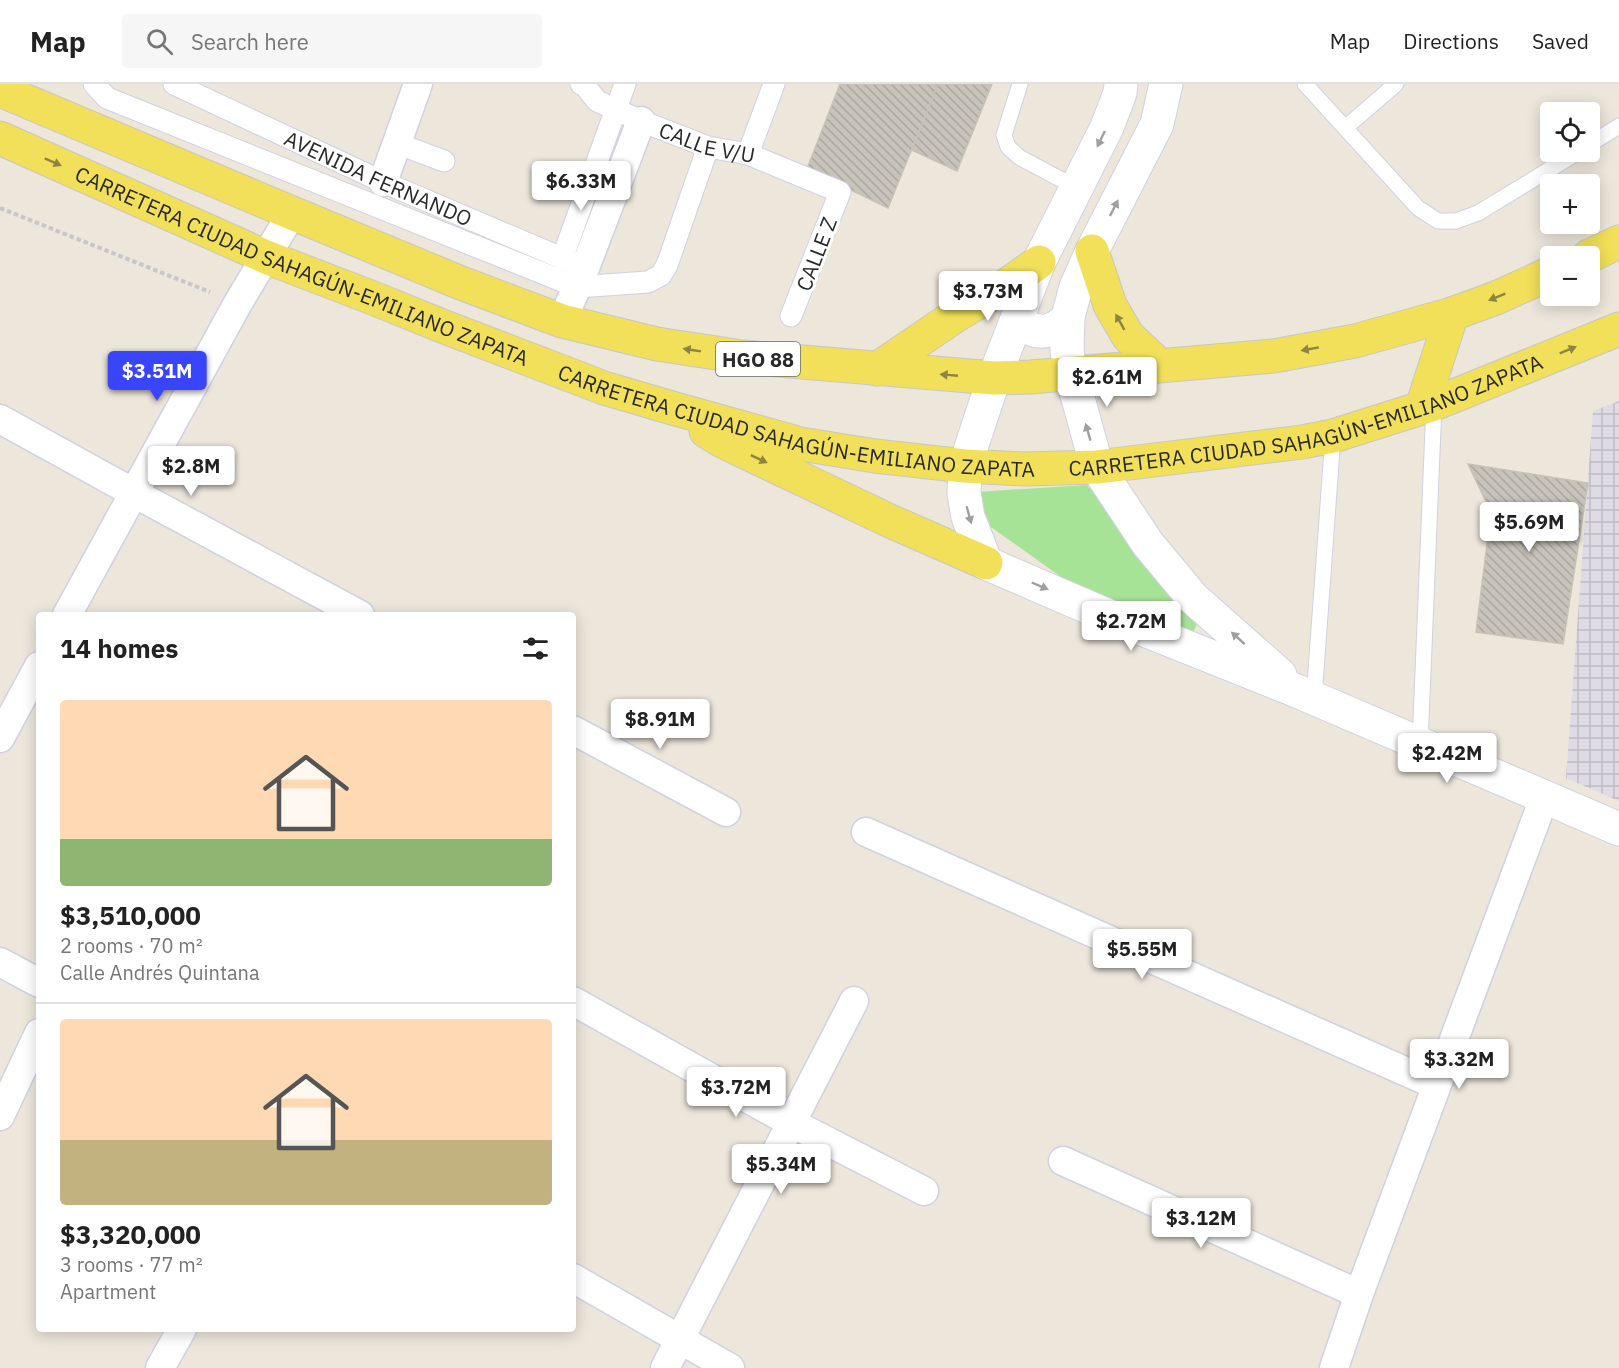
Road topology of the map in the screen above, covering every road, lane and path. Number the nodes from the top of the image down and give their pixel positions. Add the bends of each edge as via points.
1 (94, 84) edge
2 (418, 84) edge
3 (581, 84) edge
4 (625, 84) edge
5 (774, 84) edge
6 (1020, 84) edge
7 (1120, 84) edge
8 (1166, 84) edge
9 (1305, 84) edge
10 (1396, 84) edge
11 (179, 85) edge
12 (0, 90) edge
13 (628, 115) junction
14 (1619, 126) edge
15 (1345, 128) junction
16 (0, 138) edge
17 (1600, 138) edge
18 (396, 142) junction
19 (708, 147) junction
20 (748, 154) junction
21 (444, 161) dead end
22 (1562, 162) edge
23 (383, 182) junction
24 (1077, 188) junction
25 (840, 192) joint
26 (0, 208) edge
27 (292, 213) junction
28 (1619, 242) edge
29 (1092, 250) junction
30 (1600, 251) edge
31 (266, 257) junction
32 (1039, 262) junction
33 (575, 271) junction
34 (1540, 278) edge
35 (238, 303) junction
36 (1452, 314) junction
37 (792, 316) dead end
38 (1068, 317) junction
39 (1017, 319) junction
40 (562, 321) junction
41 (1619, 329) edge
42 (1159, 365) junction
43 (877, 369) junction
44 (1071, 373) junction
45 (994, 378) junction
46 (1428, 406) junction
47 (672, 408) junction
48 (0, 419) edge
49 (1333, 436) junction
50 (965, 466) junction
51 (1097, 467) junction
52 (134, 493) junction
53 (986, 563) junction
54 (69, 612) edge
55 (354, 612) edge
56 (36, 671) edge
57 (1306, 695) junction
58 (20, 696) edge
59 (576, 732) edge
60 (0, 738) edge
61 (1420, 745) junction
62 (1544, 798) junction
63 (726, 812) dead end
64 (1619, 829) edge
65 (866, 832) dead end
66 (0, 962) edge
67 (36, 981) edge
68 (854, 1001) dead end
69 (576, 1003) edge
70 (36, 1039) edge
71 (1436, 1085) junction
72 (0, 1116) edge
73 (792, 1123) junction
74 (1063, 1161) dead end
75 (924, 1191) dead end
76 (576, 1280) edge
77 (1359, 1294) junction
78 (180, 1332) edge
79 (680, 1340) junction
80 (160, 1368) edge
81 (665, 1368) edge
82 (730, 1368) edge
83 (1334, 1368) edge

1 - 33 street via 106,98
2 - 18 street
3 - 13 street, CALLE V/U via 597,101
4 - 13 street
5 - 20 street
6 - 24 lane via 1004,135 1008,147 1019,158
7 -> 24 street via 1107,127
29 -> 8 street via 1157,124
9 - 15 lane
10 - 15 lane
11 - 23 street, AVENIDA FERNANDO
12 - 27 main road, CARRETERA CIUDAD SAHAGÚN-EMILIANO ZAPATA / HGO 88
13 - 19 street, CALLE V/U
13 - 33 street
14 - 17 lane
15 - 22 lane via 1418,208 1438,221 1456,221 1478,213
16 -> 31 main road, CARRETERA CIUDAD SAHAGÚN-EMILIANO ZAPATA
18 - 21 street
18 - 23 street
19 - 20 street, CALLE V/U
19 - 33 street via 661,275 648,282
20 - 25 street, CALLE V/U
23 - 33 street, AVENIDA FERNANDO
24 - 32 street
25 - 37 street, CALLE Z
26 - 35 path
27 - 31 street
27 - 40 main road, CARRETERA CIUDAD SAHAGÚN-EMILIANO ZAPATA / HGO 88
28 - 30 main road
29 - 38 street
42 -> 29 main road via 1128,336 1110,305
31 - 35 street
31 - 47 main road, CARRETERA CIUDAD SAHAGÚN-EMILIANO ZAPATA via 604,388
32 - 39 street
32 - 43 main road
33 - 40 street
34 -> 36 main road, CARRETERA CIUDAD SAHAGÚN-EMILIANO ZAPATA / HGO 88
35 - 52 street
36 -> 42 main road, CARRETERA CIUDAD SAHAGÚN-EMILIANO ZAPATA / HGO 88 via 1355,341 1274,356
36 - 46 main road
38 - 39 street via 1058,327 1039,332
38 - 44 street
39 - 45 street
43 -> 40 main road, CARRETERA CIUDAD SAHAGÚN-EMILIANO ZAPATA / HGO 88 via 667,346
46 -> 41 main road, CARRETERA CIUDAD SAHAGÚN-EMILIANO ZAPATA
42 - 44 main road, CARRETERA CIUDAD SAHAGÚN-EMILIANO ZAPATA / HGO 88
45 -> 43 main road, CARRETERA CIUDAD SAHAGÚN-EMILIANO ZAPATA / HGO 88
44 - 45 main road, CARRETERA CIUDAD SAHAGÚN-EMILIANO ZAPATA / HGO 88
51 -> 44 street
45 - 50 street
46 - 49 main road, CARRETERA CIUDAD SAHAGÚN-EMILIANO ZAPATA
46 - 61 lane
47 - 50 main road, CARRETERA CIUDAD SAHAGÚN-EMILIANO ZAPATA via 801,444
47 -> 53 main road via 722,441
48 - 52 street
49 - 51 main road, CARRETERA CIUDAD SAHAGÚN-EMILIANO ZAPATA
49 - 57 lane
50 - 51 main road, CARRETERA CIUDAD SAHAGÚN-EMILIANO ZAPATA
50 -> 53 street via 968,517
57 -> 51 street via 1193,598 1148,544
52 - 54 street
52 - 55 street
53 -> 57 street
56 - 58 street
57 - 61 street
58 - 60 street
59 - 63 street
61 - 62 street
62 - 64 street
62 - 71 street
65 - 71 street
66 - 67 street
68 - 73 street
69 - 73 street
70 - 72 street
71 - 77 street
73 - 75 street
73 - 79 street
74 - 77 street
76 - 79 street
77 - 83 street
78 - 80 street
79 - 81 street
79 - 82 street

